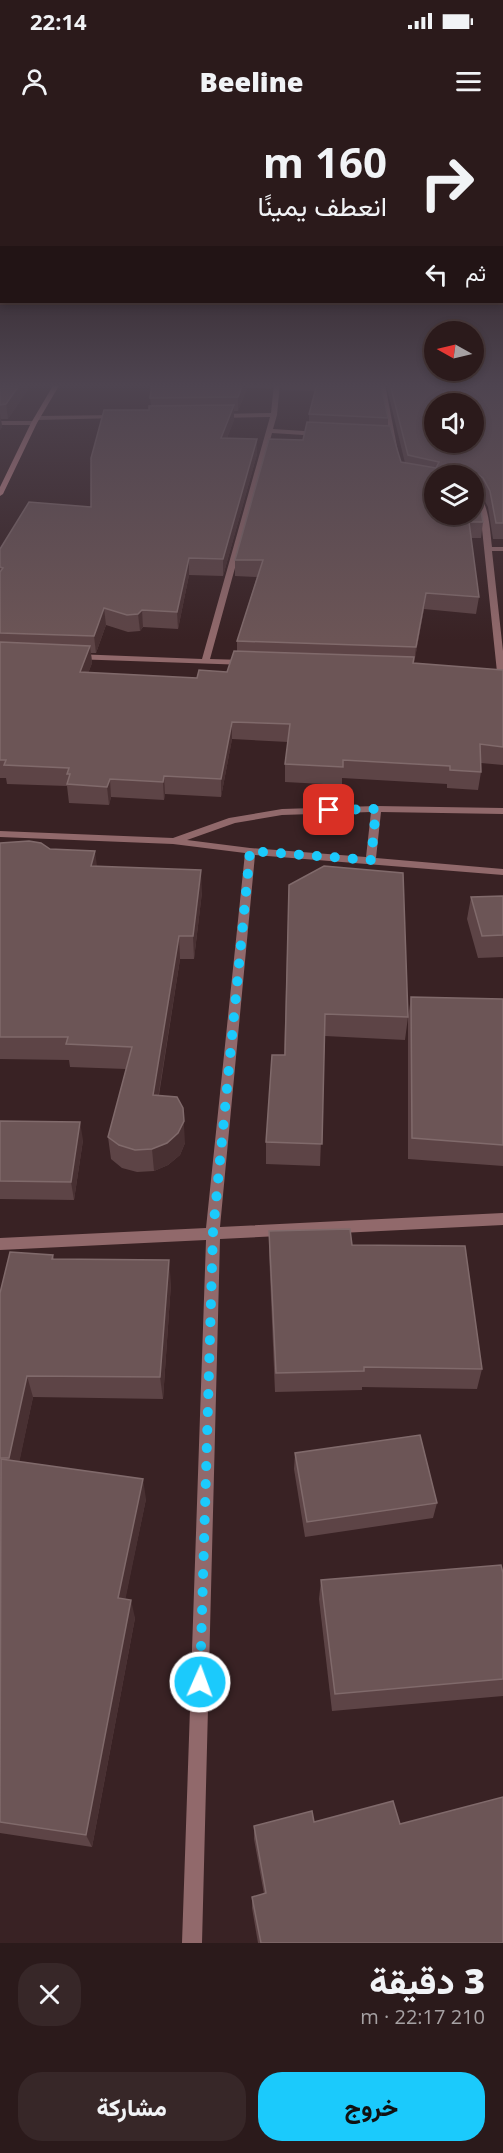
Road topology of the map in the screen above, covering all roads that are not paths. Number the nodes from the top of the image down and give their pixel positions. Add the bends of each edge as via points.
1 (12, 469) edge
2 (259, 469) edge
3 (0, 494) edge
4 (484, 516) edge
5 (489, 549) junction
6 (503, 549) edge
7 (69, 657) edge
8 (206, 662) junction
9 (253, 663) edge
10 (489, 672) edge
11 (502, 672) edge
12 (376, 809) junction
13 (503, 812) edge
14 (0, 834) edge
15 (173, 841) junction
16 (250, 851) junction
17 (371, 860) junction
18 (503, 872) edge
19 (503, 1219) edge
20 (213, 1232) junction
21 (0, 1244) edge
22 (192, 1943) edge

1 - 3 street
2 - 8 street
4 - 5 street
5 - 6 street
5 - 11 street
7 - 8 street
8 - 9 street
10 - 11 street
12 - 13 street
12 - 15 street via 282,812 232,820
12 - 17 street
14 - 15 street
15 - 16 street
16 - 17 street
16 - 20 street
17 - 18 street
19 - 20 street
20 - 21 street
20 - 22 street

